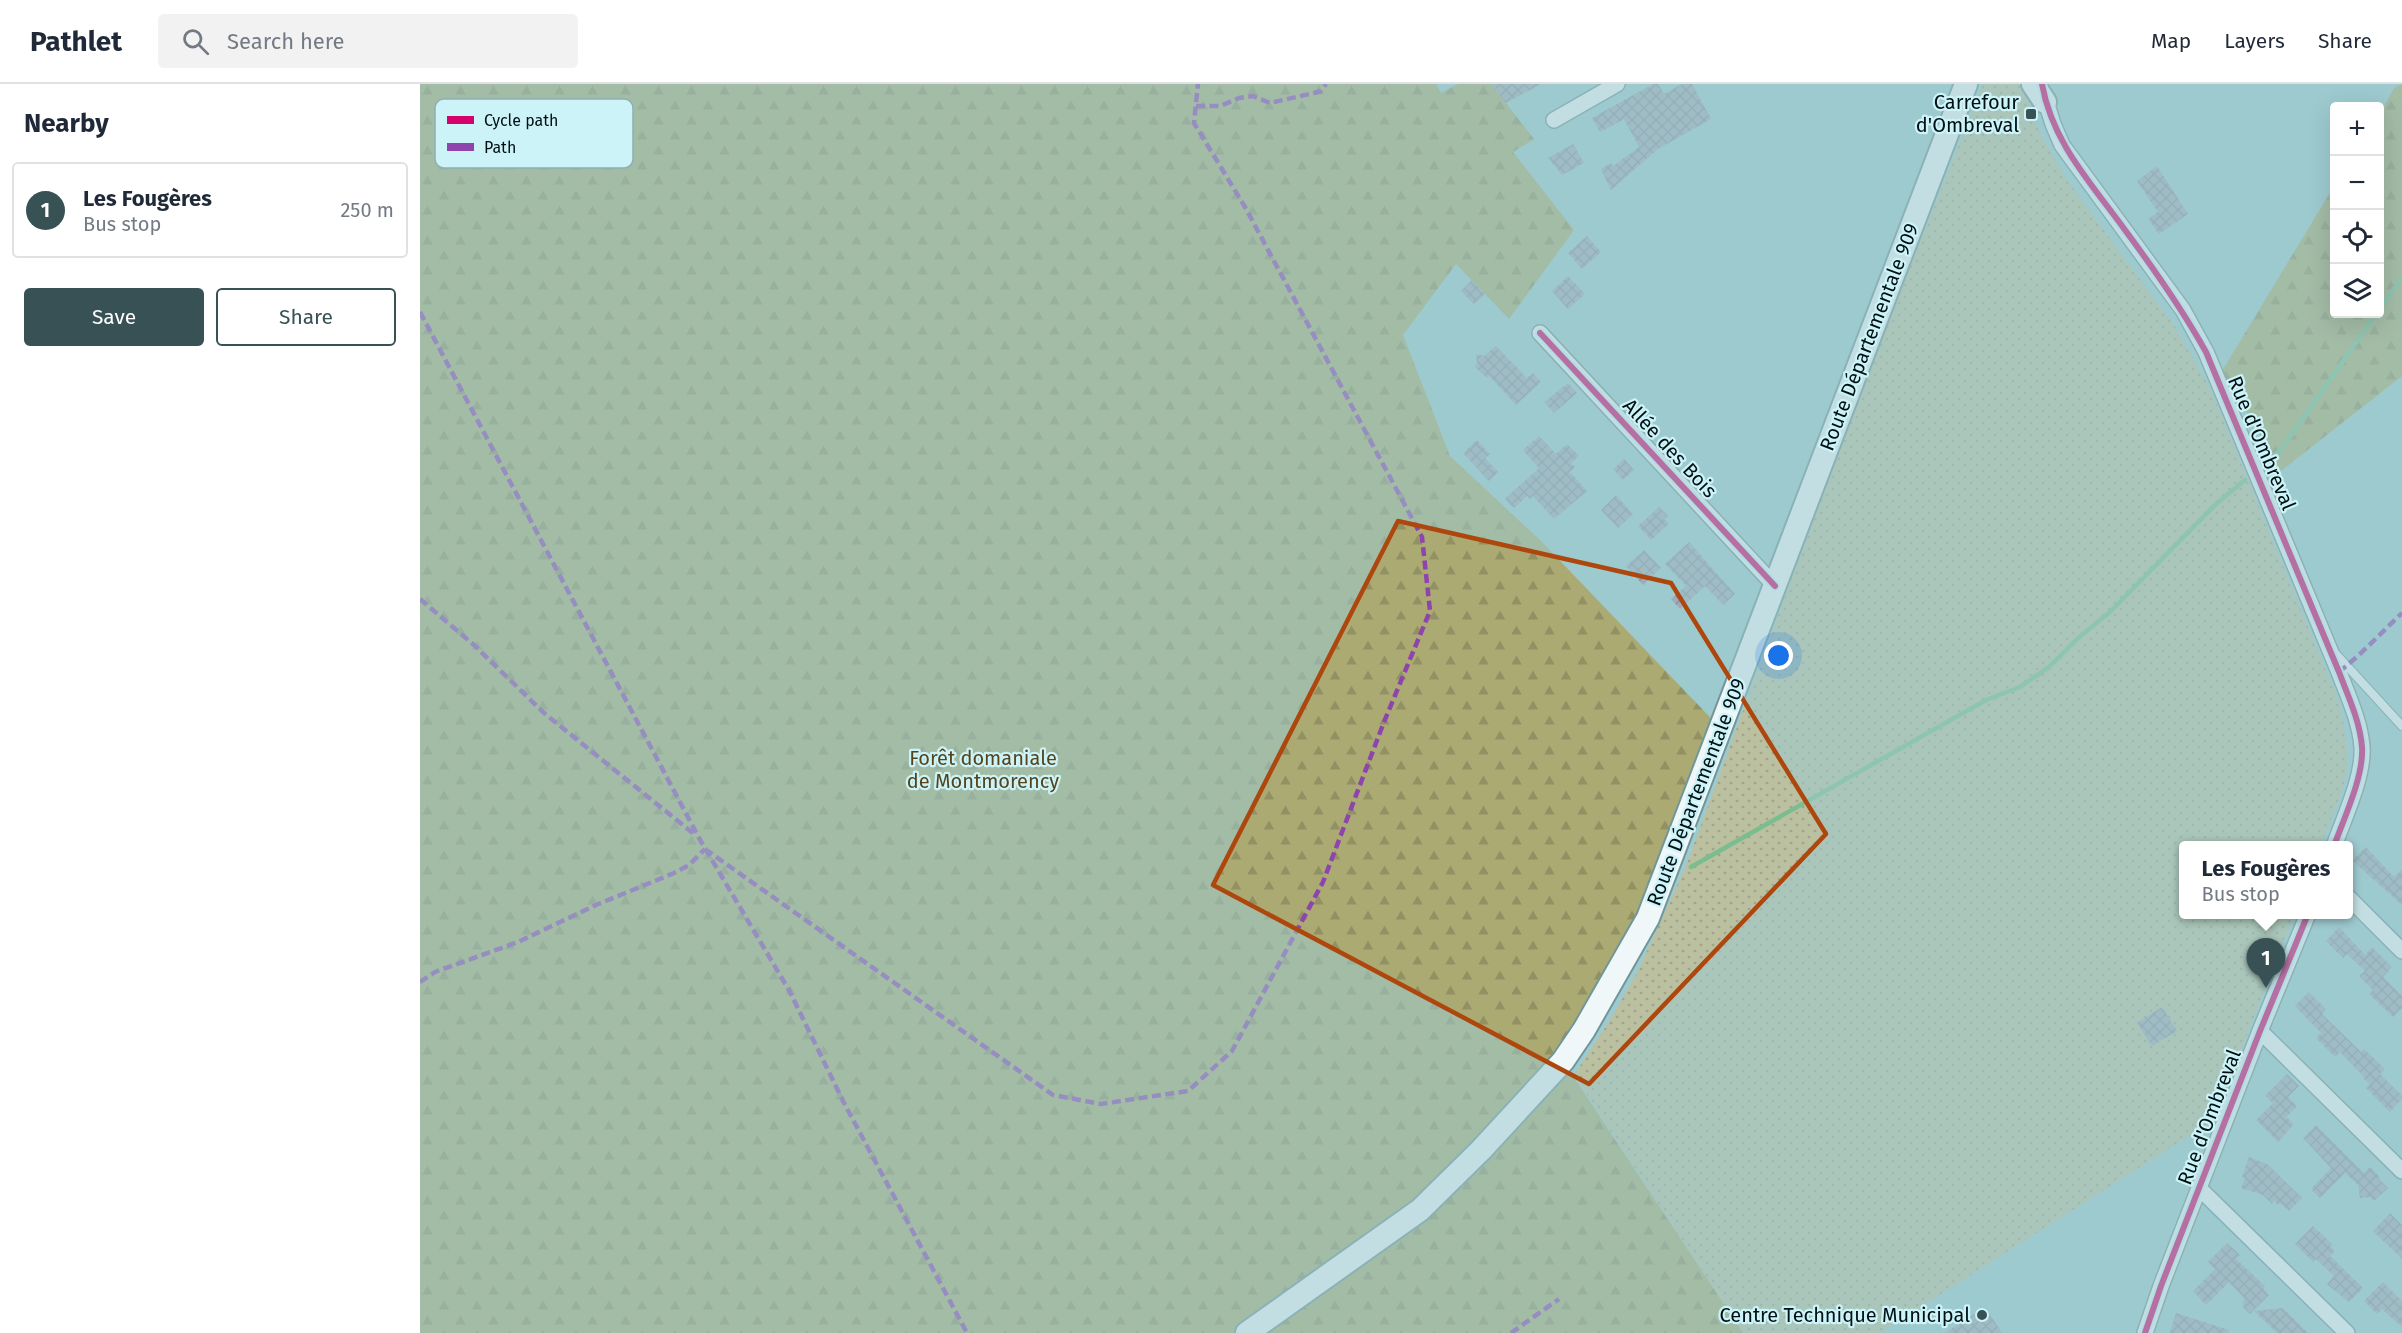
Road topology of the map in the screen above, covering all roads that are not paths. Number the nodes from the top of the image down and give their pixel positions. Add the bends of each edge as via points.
1 (1617, 84) edge
2 (1964, 89) edge
3 (2040, 90) edge
4 (1554, 120) dead end
5 (1540, 333) dead end
6 (1775, 586) junction
7 (2329, 647) junction
8 (2402, 726) edge
9 (2336, 841) edge
10 (2353, 901) edge
11 (2306, 919) edge
12 (2402, 951) edge
13 (2260, 1031) junction
14 (2402, 1170) edge
15 (2200, 1189) junction
16 (2344, 1332) edge
17 (1246, 1333) edge
18 (2145, 1333) edge

1 - 4 street
2 - 6 main road, Route Départementale 909
3 - 7 street, Rue d'Ombreval via 2062,145 2183,310 2206,352
5 - 6 street, Allée des Bois
6 - 17 main road, Route Départementale 909 via 1648,918 1563,1061 1420,1210
7 - 8 lane
7 - 9 street, Rue d'Ombreval via 2356,719 2362,750 2358,775
10 - 12 street
11 - 13 street, Rue d'Ombreval
13 - 14 street
13 - 15 street, Rue d'Ombreval
15 - 16 street
15 - 18 street, Rue d'Ombreval

